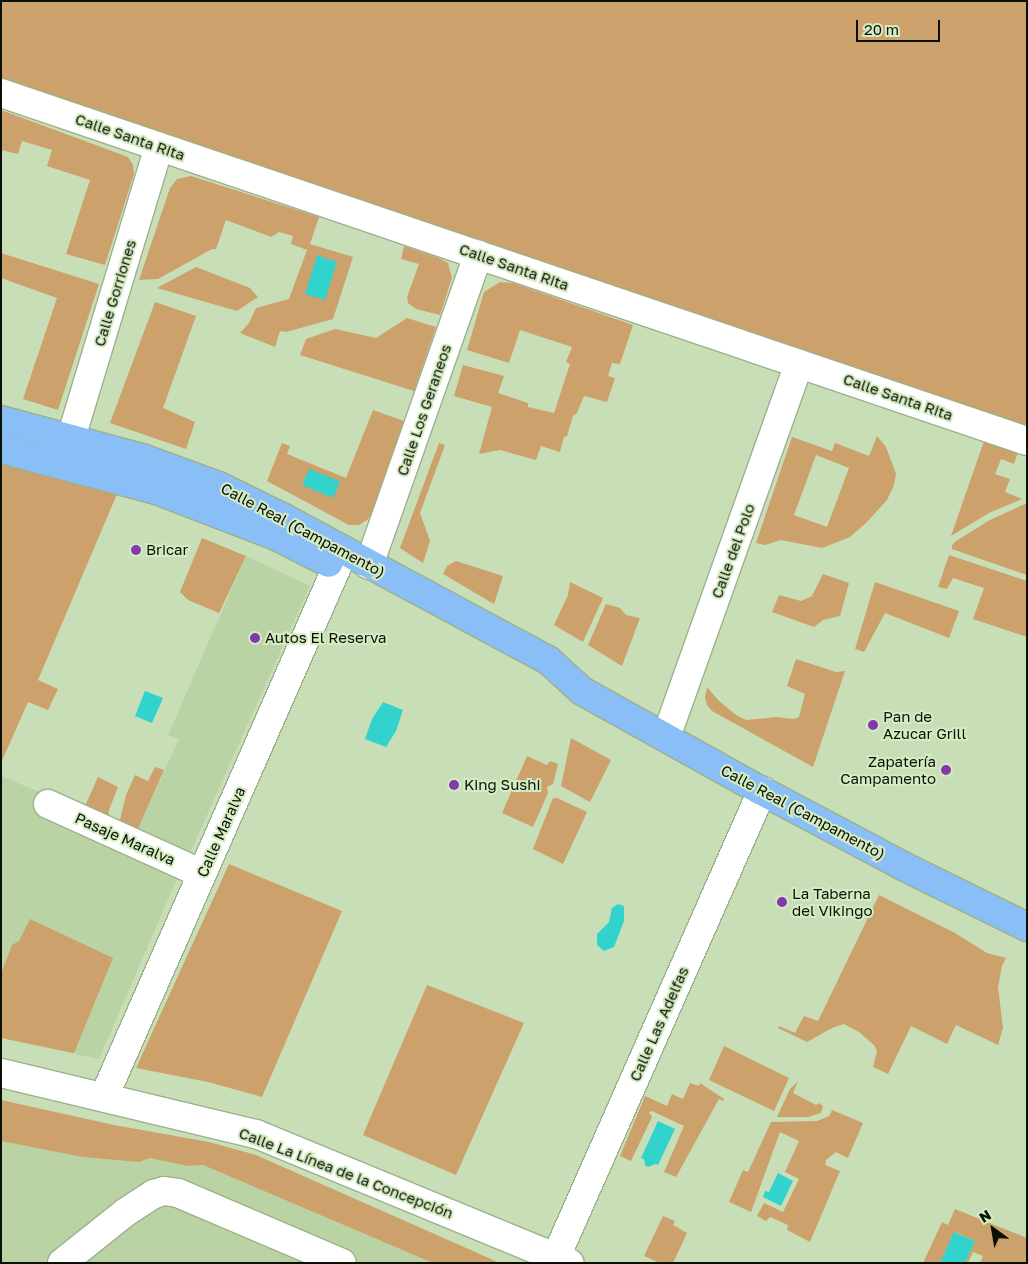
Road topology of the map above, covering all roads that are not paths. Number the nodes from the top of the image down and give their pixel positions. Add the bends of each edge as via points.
1 (1, 93) edge
2 (158, 147) junction
3 (478, 255) junction
4 (800, 364) junction
5 (1, 420) edge
6 (1, 434) edge
7 (71, 438) junction
8 (1027, 441) edge
9 (1, 449) edge
10 (369, 564) junction
11 (337, 568) junction
12 (582, 691) junction
13 (666, 737) junction
14 (762, 791) junction
15 (48, 804) dead end
16 (202, 874) junction
17 (1027, 927) edge
18 (1, 1073) edge
19 (104, 1097) junction
20 (563, 1260) edge
21 (62, 1263) edge
22 (342, 1263) edge

1 - 2 street, Calle Santa Rita
2 - 3 street, Calle Santa Rita
2 - 7 street, Calle Gorriones
3 - 4 street, Calle Santa Rita
3 - 10 street, Calle Los Geraneos
4 - 8 street, Calle Santa Rita
4 - 13 street, Calle del Polo
5 - 7 highway, Calle Real (Campamento)
6 - 7 highway via 42,445
7 - 10 highway, Calle Real (Campamento) via 142,458 219,486
9 - 11 highway, Calle Real (Campamento) via 156,490 203,506 276,536
10 - 12 highway, Calle Real (Campamento) via 548,660
11 - 12 highway, Calle Real (Campamento) via 549,682
11 - 16 street, Calle Maralva
12 - 13 highway, Calle Real (Campamento)
13 - 14 highway, Calle Real (Campamento)
14 - 17 highway, Calle Real (Campamento)
14 - 20 street, Calle Las Adelfas
15 - 16 street, Pasaje Maralva
16 - 19 street, Calle Maralva
18 - 19 street, Calle La Línea de la Concepción
19 - 20 street, Calle La Línea de la Concepción via 256,1134
21 - 22 street via 126,1212 154,1194 164,1192 178,1193

